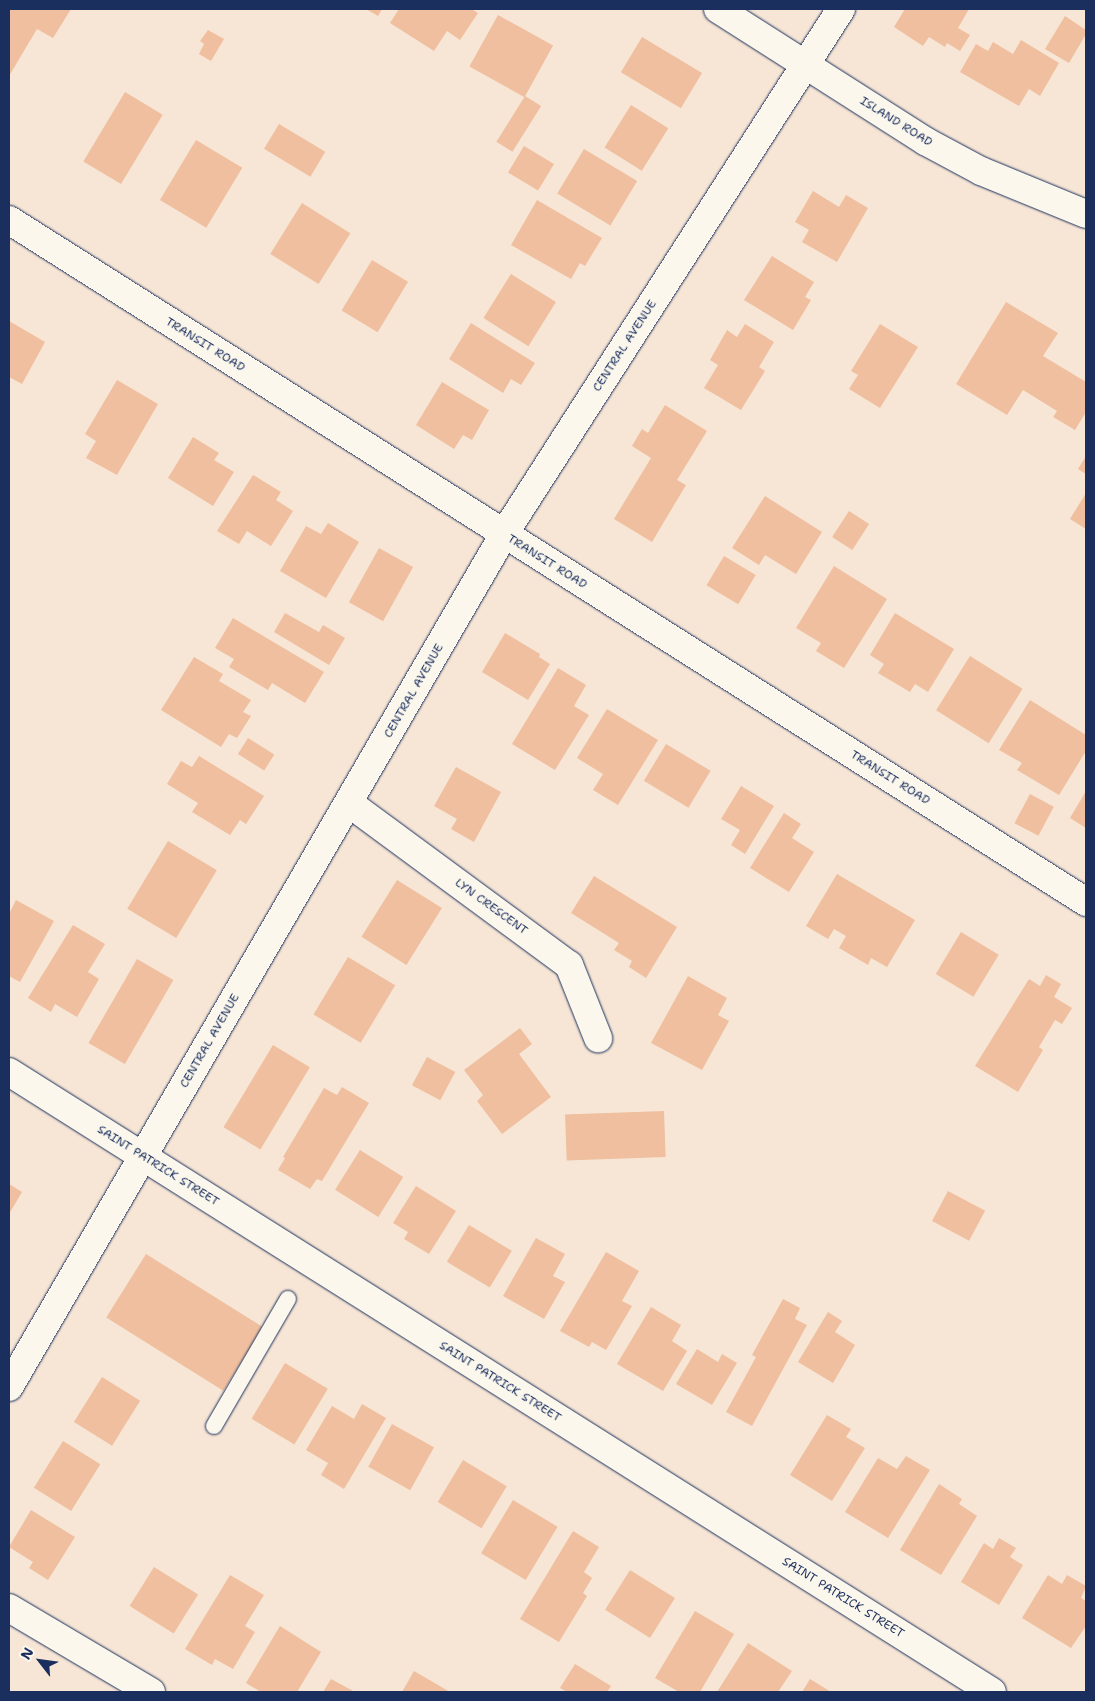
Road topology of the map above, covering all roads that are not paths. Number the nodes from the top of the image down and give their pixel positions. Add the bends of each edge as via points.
1 (718, 9) edge
2 (841, 9) edge
3 (806, 65) junction
4 (1086, 214) edge
5 (9, 220) edge
6 (504, 534) junction
7 (350, 803) junction
8 (1086, 902) edge
9 (598, 1038) dead end
10 (9, 1072) edge
11 (143, 1157) junction
12 (288, 1299) dead end
13 (9, 1387) edge
14 (214, 1426) dead end
15 (9, 1608) edge
16 (151, 1692) edge
17 (992, 1692) edge

1 - 3 street, ISLAND ROAD
2 - 3 street, CENTRAL AVENUE
3 - 4 street, ISLAND ROAD via 941,150 981,171
3 - 6 street, CENTRAL AVENUE
5 - 6 street, TRANSIT ROAD
6 - 7 street, CENTRAL AVENUE
6 - 8 street, TRANSIT ROAD
7 - 9 street, LYN CRESCENT via 569,965
7 - 11 street, CENTRAL AVENUE
10 - 11 street, SAINT PATRICK STREET
11 - 13 street, CENTRAL AVENUE
11 - 17 street, SAINT PATRICK STREET
12 - 14 lane
15 - 16 street

